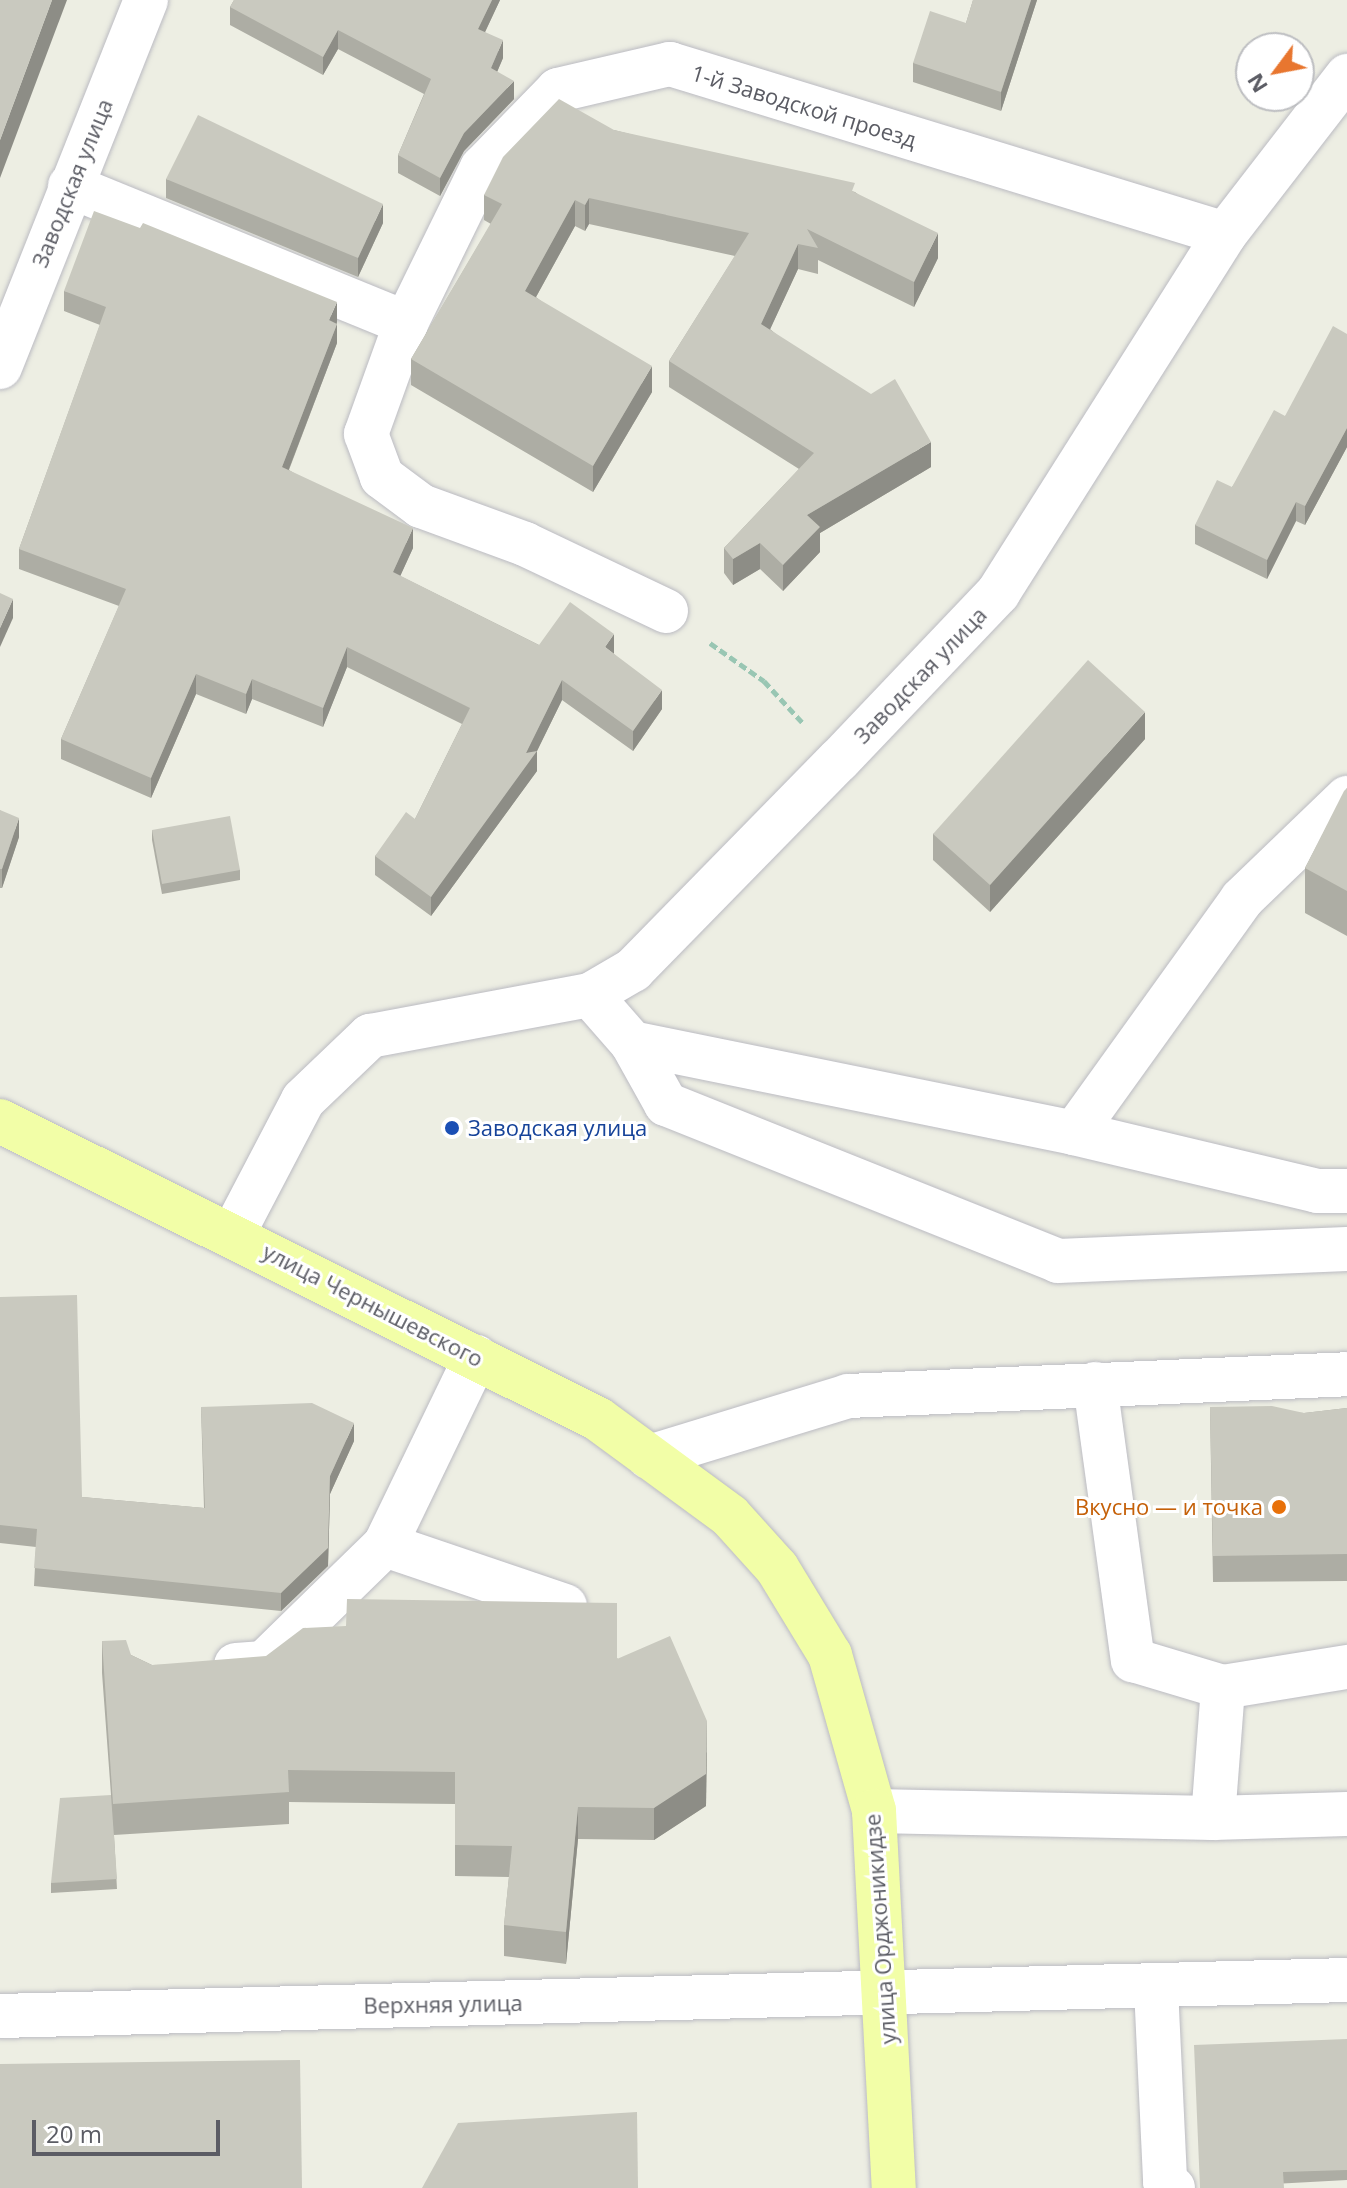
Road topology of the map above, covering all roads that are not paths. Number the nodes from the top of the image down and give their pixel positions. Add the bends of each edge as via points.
1 (146, 0) edge
2 (1347, 76) edge
3 (70, 186) junction
4 (1225, 234) junction
5 (406, 323) junction
6 (0, 367) edge
7 (666, 611) road end
8 (1347, 798) edge
9 (590, 995) junction
10 (632, 1043) junction
11 (0, 1121) edge
12 (1074, 1133) junction
13 (1347, 1191) edge
14 (233, 1234) junction
15 (1347, 1249) edge
16 (476, 1357) junction
17 (1347, 1374) edge
18 (1168, 1381) junction
19 (1095, 1384) junction
20 (1347, 1413) edge
21 (649, 1457) junction
22 (730, 1516) joint
23 (385, 1545) junction
24 (565, 1606) edge
25 (1341, 1664) edge
26 (193, 1668) edge
27 (1223, 1687) junction
28 (874, 1811) junction
29 (1347, 1814) edge
30 (1213, 1818) junction
31 (1347, 1980) edge
32 (1156, 1988) junction
33 (886, 1989) junction
34 (0, 2016) edge
35 (894, 2188) edge
36 (1173, 2188) edge

1 - 3 street, Заводская улица
2 - 4 street, Заводская улица
3 - 5 street
3 - 6 street, Заводская улица
4 - 5 street, 1-й Заводской проезд via 670,64 558,90 482,168
4 - 9 street, Заводская улица via 998,593 633,970
5 - 7 street, 1-й Заводской проезд via 366,434 382,477 421,506 525,544
8 - 12 street via 1242,899
9 - 10 street
9 - 14 street, Заводская улица via 370,1036 303,1100
10 - 12 street
10 - 15 street via 666,1104 1058,1261
11 - 14 main road, улица Чернышевского
12 - 13 street via 1317,1191
14 - 16 main road, улица Чернышевского
16 - 21 main road, улица Чернышевского via 598,1419
16 - 23 street
17 - 18 street
18 - 19 street
18 - 20 street via 1303,1415
19 - 21 street via 848,1396
19 - 27 street via 1133,1660
21 - 22 main road, улица Чернышевского
22 - 28 main road, улица Орджоникидзе via 777,1568 830,1655
23 - 24 street
23 - 26 street via 264,1663
25 - 27 street
27 - 30 street
28 - 30 street
28 - 33 main road, улица Орджоникидзе
29 - 30 street
31 - 32 street, Верхняя улица
32 - 33 street, Верхняя улица
32 - 36 street via 1165,2182
33 - 34 street, Верхняя улица
33 - 35 main road, улица Орджоникидзе

